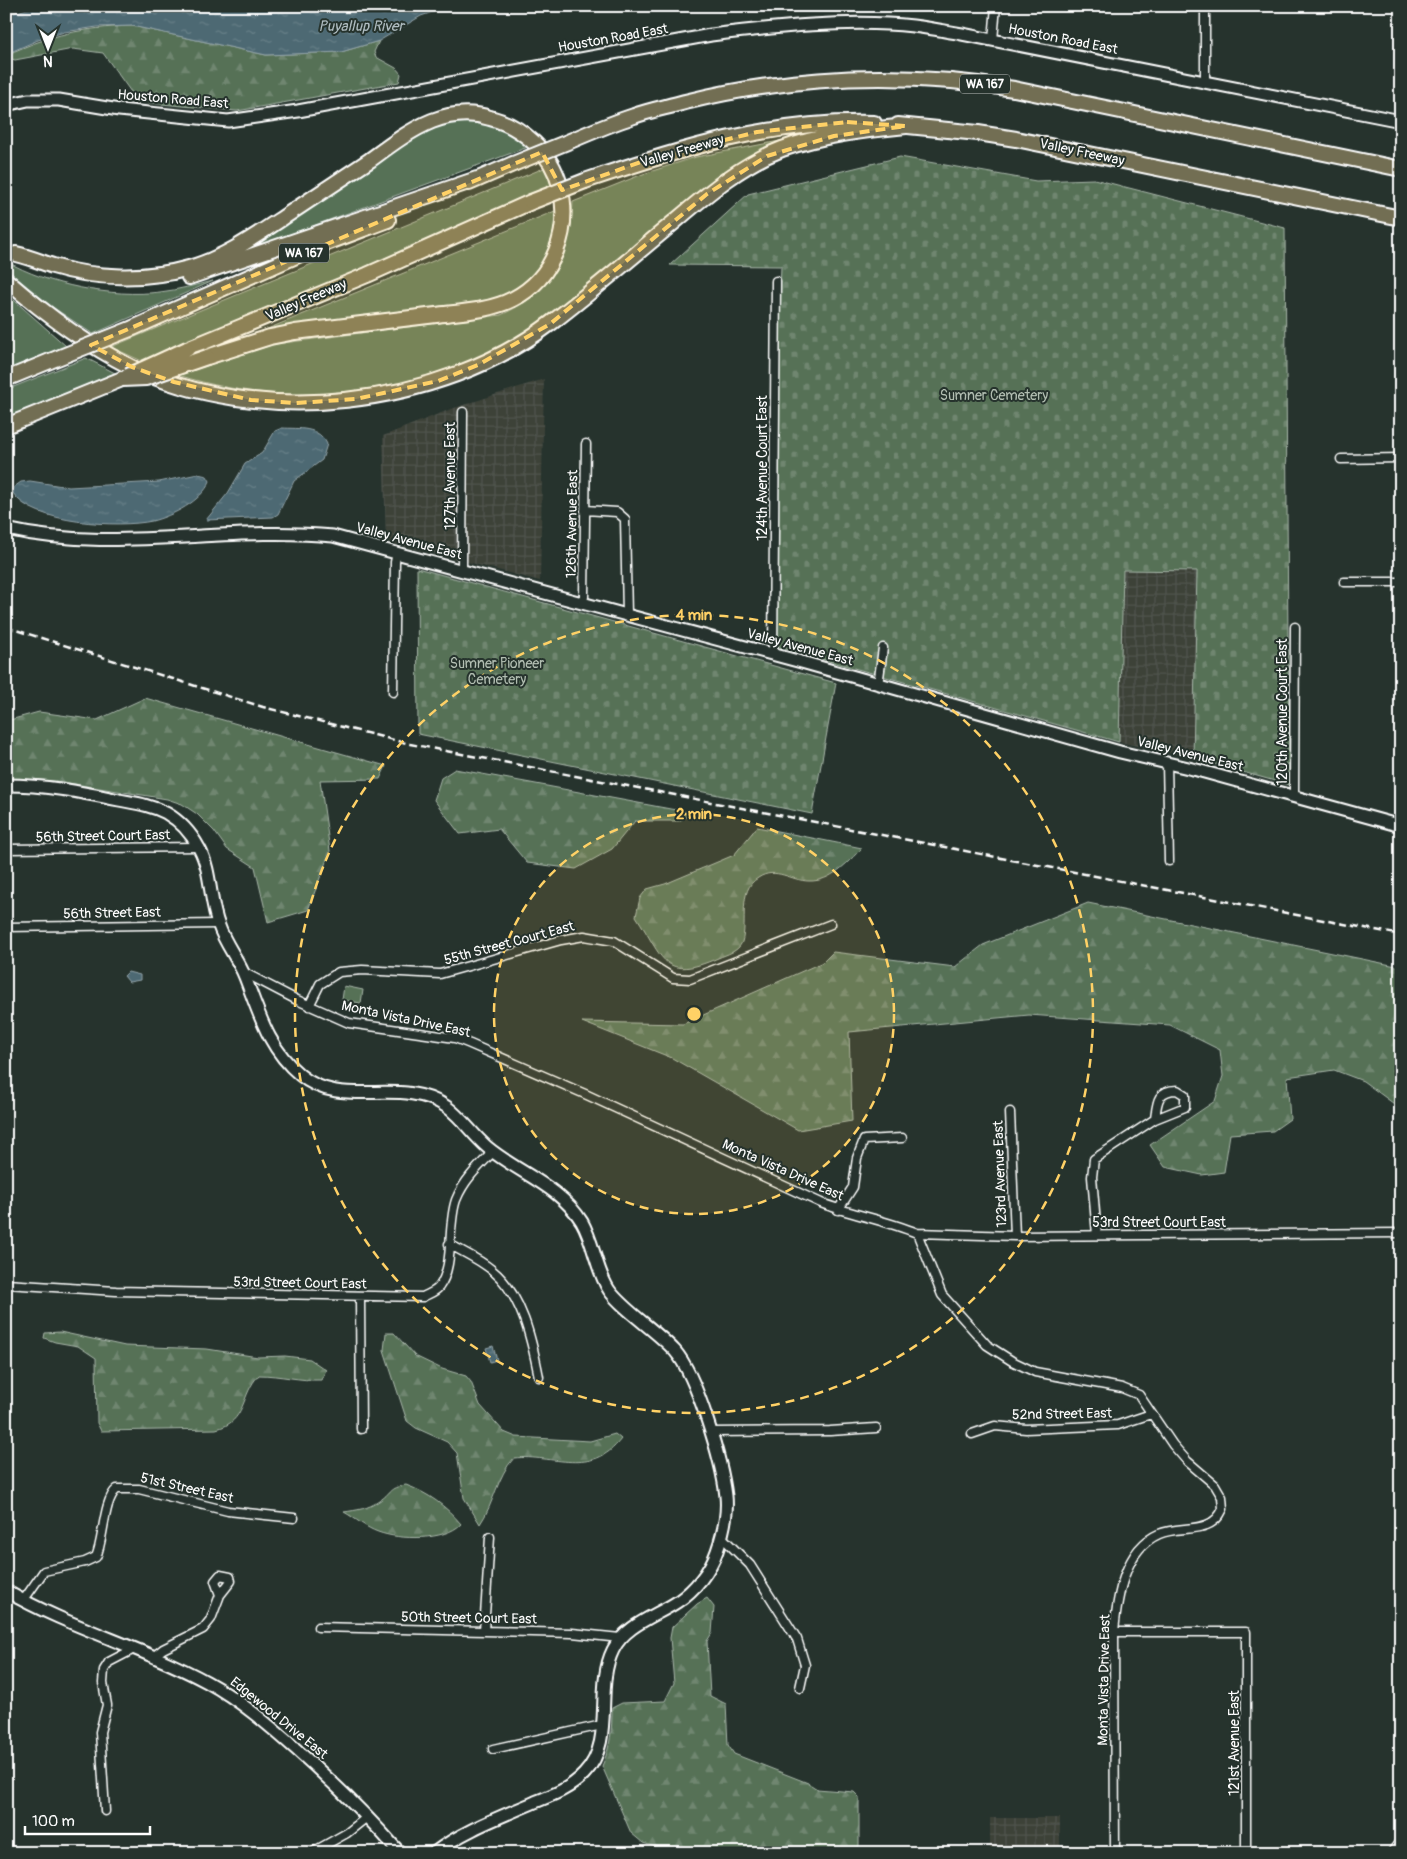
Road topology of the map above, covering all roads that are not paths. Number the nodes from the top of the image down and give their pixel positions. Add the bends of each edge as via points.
1 (996, 6) edge
2 (1205, 6) edge
3 (993, 40) junction
4 (1204, 82) junction
5 (6, 105) edge
6 (1401, 121) edge
7 (906, 126) junction
8 (1401, 169) edge
9 (477, 180) junction
10 (1294, 196) junction
11 (1401, 218) edge
12 (1401, 226) edge
13 (11, 251) edge
14 (6, 280) edge
15 (776, 281) dead end
16 (122, 378) junction
17 (6, 379) edge
18 (463, 412) dead end
19 (6, 426) edge
20 (586, 444) dead end
21 (1401, 458) edge
22 (1341, 459) dead end
23 (585, 510) junction
24 (6, 529) edge
25 (397, 553) junction
26 (462, 570) junction
27 (1344, 582) dead end
28 (1401, 582) edge
29 (579, 603) junction
30 (627, 615) junction
31 (1294, 627) dead end
32 (883, 648) dead end
33 (773, 655) junction
34 (878, 685) junction
35 (393, 692) dead end
36 (1167, 763) junction
37 (6, 785) edge
38 (1294, 796) junction
39 (1401, 826) edge
40 (199, 847) junction
41 (6, 849) edge
42 (1169, 861) dead end
43 (218, 924) junction
44 (831, 924) dead end
45 (6, 926) edge
46 (243, 972) junction
47 (309, 1006) junction
48 (1010, 1112) dead end
49 (1155, 1119) junction
50 (902, 1138) dead end
51 (494, 1151) junction
52 (838, 1210) junction
53 (917, 1232) junction
54 (1401, 1233) edge
55 (1097, 1235) junction
56 (1015, 1236) junction
57 (449, 1244) junction
58 (6, 1284) edge
59 (360, 1297) junction
60 (539, 1377) dead end
61 (1151, 1414) junction
62 (876, 1428) dead end
63 (361, 1429) dead end
64 (710, 1432) junction
65 (972, 1434) dead end
66 (294, 1518) dead end
67 (721, 1536) junction
68 (490, 1537) dead end
69 (6, 1591) edge
70 (220, 1595) dead end
71 (23, 1601) junction
72 (318, 1627) dead end
73 (484, 1631) junction
74 (1114, 1632) junction
75 (620, 1638) junction
76 (134, 1649) junction
77 (153, 1657) junction
78 (800, 1688) dead end
79 (602, 1725) junction
80 (493, 1749) dead end
81 (105, 1811) dead end
82 (367, 1817) junction
83 (1401, 1840) edge
84 (311, 1853) edge
85 (400, 1853) edge
86 (434, 1853) edge
87 (1115, 1853) edge
88 (1246, 1853) edge
89 (1391, 1853) edge

1 - 3 street
2 - 4 street
3 - 4 street, Houston Road East
3 - 5 street, Houston Road East via 897,25 750,30 298,111 231,120 135,112 59,100 28,100
4 - 6 street, Houston Road East
7 - 10 highway, Valley Freeway via 1016,139
7 - 14 highway via 834,136 767,156 707,194 550,324 478,365 438,381 397,392 356,399 296,402 251,400 191,387 132,368 95,347 59,324
7 - 16 highway, Valley Freeway, bridge via 847,122 798,126 718,140 652,158 531,202
8 - 9 highway, WA 167, bridge via 1014,89 972,82 900,78 760,86 635,115
9 - 13 highway via 213,271 161,282 81,280 51,272
9 - 17 highway, WA 167, bridge
10 - 11 highway, Valley Freeway
10 - 12 highway
13 - 16 highway, bridge via 52,266 104,275 146,275 188,269 237,248 392,144 425,124 445,117 477,115 503,122 533,142 550,162 560,186 564,216 562,233 547,268 525,292 511,300 479,310 294,332 146,378
15 - 33 street, 124th Avenue Court East
16 - 19 highway, Valley Freeway
18 - 26 street, 127th Avenue East
20 - 23 street, 126th Avenue East
21 - 22 street
23 - 29 street, 126th Avenue East via 584,597
23 - 30 street via 617,512 625,519
24 - 25 street, Valley Avenue East via 103,539 311,534 333,536
25 - 26 street, Valley Avenue East
25 - 35 street
26 - 29 street, Valley Avenue East
27 - 28 street
29 - 30 street, Valley Avenue East
30 - 33 street, Valley Avenue East
31 - 38 street, 120th Avenue Court East
32 - 34 street
33 - 34 street, Valley Avenue East
34 - 36 street, Valley Avenue East
36 - 38 street, Valley Avenue East
36 - 42 street
37 - 40 street via 58,787 153,807 177,820
38 - 39 street, Valley Avenue East
40 - 41 street, 56th Street Court East
40 - 43 street
43 - 45 street, 56th Street East
43 - 46 street
44 - 47 street, 55th Street Court East via 690,979 680,980 667,975 614,941 584,936 440,974 339,972 320,984
46 - 47 street, Monta Vista Drive East
46 - 51 street via 266,1034 280,1054 305,1079 345,1093 402,1092 432,1099 450,1109
47 - 52 street, Monta Vista Drive East via 349,1023 455,1038
48 - 56 street, 123rd Avenue East
49 - 49 street via 1185,1107 1185,1095 1177,1090 1161,1094
49 - 55 street via 1094,1159 1092,1177
50 - 52 street via 864,1140 852,1187
51 - 57 street, 53rd Street Court East via 472,1173 457,1199
51 - 64 street via 542,1182 577,1215 590,1237 607,1286 681,1358
52 - 53 street, Monta Vista Drive East
53 - 56 street, 53rd Street Court East
53 - 61 street, Monta Vista Drive East via 942,1295 987,1345 1012,1362 1035,1372 1134,1393 1143,1400
54 - 55 street, 53rd Street Court East
55 - 56 street, 53rd Street Court East
57 - 59 street, 53rd Street Court East via 444,1275 440,1286 433,1292 414,1298
57 - 60 street via 494,1271 510,1292 530,1335
58 - 59 street, 53rd Street Court East via 116,1291
59 - 63 street
61 - 65 street, 52nd Street East via 1118,1425 1026,1429 995,1426
61 - 74 street, Monta Vista Drive East via 1187,1461 1215,1485 1222,1497 1223,1509 1214,1521 1204,1527 1163,1532 1141,1546 1126,1574
62 - 64 street
64 - 67 street via 726,1498
66 - 71 street, 51st Street East via 236,1512 139,1489 117,1489 109,1505 96,1557 44,1571
67 - 75 street via 709,1568 699,1583 680,1600
67 - 78 street via 750,1565 797,1639 805,1665
68 - 73 street
69 - 71 street, Edgewood Drive East
70 - 77 street via 211,1619 203,1629 162,1649
71 - 76 street, Edgewood Drive East
72 - 73 street, 50th Street Court East
73 - 75 street, 50th Street Court East via 572,1633
74 - 87 street, Monta Vista Drive East
74 - 88 street, 121st Avenue East via 1246,1632
75 - 79 street via 604,1679
76 - 77 street, Edgewood Drive East
76 - 81 street via 109,1662 104,1670 107,1705 100,1732
77 - 82 street, Edgewood Drive East via 208,1682 240,1702 329,1778
79 - 80 street
79 - 86 street via 595,1758 573,1784 447,1843
82 - 84 street via 348,1833
82 - 85 street, Edgewood Drive East
83 - 89 street

